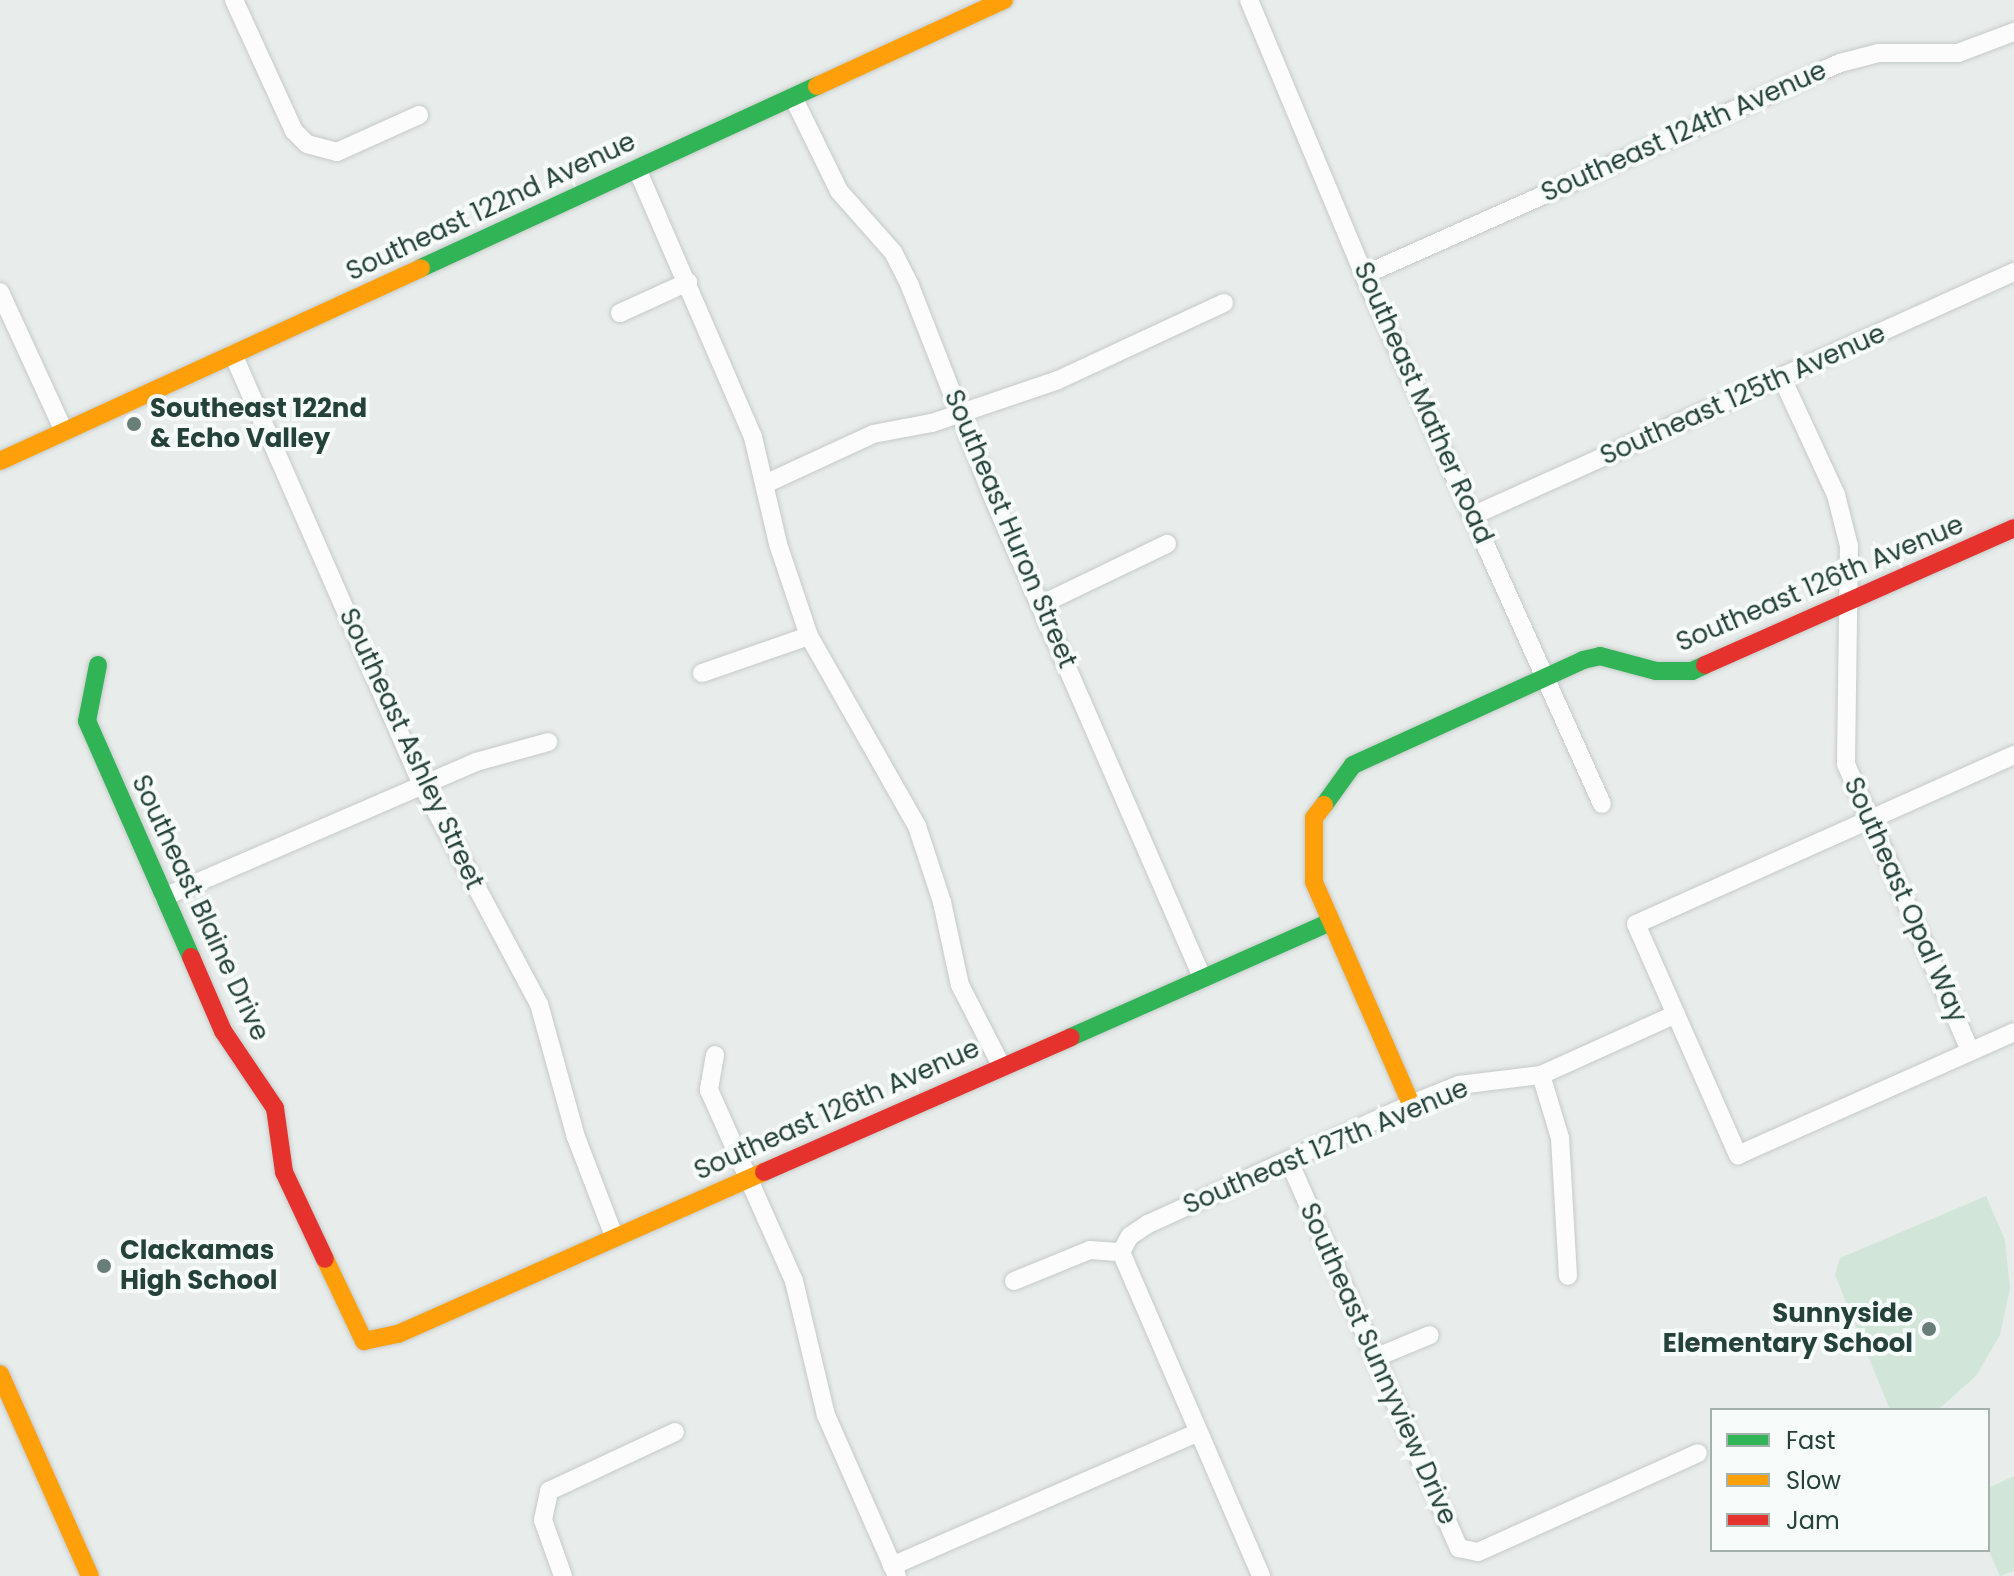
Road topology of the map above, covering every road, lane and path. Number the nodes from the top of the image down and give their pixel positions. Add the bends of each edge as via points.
1 (234, 0) edge
2 (1004, 0) edge
3 (1249, 0) edge
4 (2014, 32) edge
5 (793, 97) junction
6 (419, 115) dead end
7 (637, 169) junction
8 (2014, 272) edge
9 (1364, 275) junction
10 (688, 282) junction
11 (0, 292) edge
12 (1224, 303) dead end
13 (620, 313) dead end
14 (233, 354) junction
15 (1782, 378) junction
16 (961, 413) junction
17 (64, 431) junction
18 (0, 461) edge
19 (765, 484) junction
20 (1472, 516) junction
21 (2014, 528) edge
22 (1167, 544) dead end
23 (1849, 602) junction
24 (1040, 605) junction
25 (809, 636) junction
26 (98, 665) dead end
27 (702, 673) dead end
28 (1546, 674) junction
29 (548, 742) dead end
30 (2014, 755) edge
31 (422, 785) junction
32 (1602, 804) dead end
33 (1870, 821) junction
34 (164, 897) junction
35 (1331, 922) junction
36 (1202, 977) junction
37 (1676, 1014) junction
38 (2014, 1032) edge
39 (1970, 1051) junction
40 (715, 1055) dead end
41 (1001, 1065) junction
42 (1541, 1075) junction
43 (1411, 1104) junction
44 (1289, 1161) junction
45 (750, 1182) junction
46 (614, 1236) junction
47 (1121, 1252) junction
48 (1568, 1276) dead end
49 (1014, 1281) dead end
50 (1430, 1335) dead end
51 (364, 1341) joint
52 (1377, 1357) junction
53 (0, 1374) edge
54 (675, 1432) dead end
55 (1198, 1432) junction
56 (1698, 1453) dead end
57 (894, 1571) edge
58 (90, 1576) edge
59 (563, 1576) edge
60 (1261, 1576) edge

1 - 6 street via 294,131 307,144 337,152
2 - 5 street, Southeast 122nd Avenue
3 - 9 street, Southeast Mather Road
4 - 9 street, Southeast 124th Avenue via 1958,53 1879,53 1840,63
5 - 7 street, Southeast 122nd Avenue
5 - 16 street, Southeast Huron Street via 839,191 893,252
7 - 10 street
7 - 14 street, Southeast 122nd Avenue
8 - 15 street, Southeast 125th Avenue
9 - 20 street, Southeast Mather Road
10 - 13 street
10 - 19 street via 734,385
11 - 17 street
12 - 16 street via 1058,380
14 - 17 street, Southeast 122nd Avenue
14 - 31 street, Southeast Ashley Street
15 - 20 street, Southeast 125th Avenue
15 - 23 street, Southeast Opal Way via 1836,495 1849,546
16 - 19 street via 873,434
16 - 24 street, Southeast Huron Street
17 - 18 street, Southeast 122nd Avenue
19 - 25 street
20 - 28 street, Southeast Mather Road
21 - 23 street, Southeast 126th Avenue
22 - 24 street
23 - 28 street, Southeast 126th Avenue via 1692,671 1666,673 1600,656
23 - 33 street, Southeast Opal Way via 1843,738 1849,774
24 - 36 street, Southeast Huron Street
25 - 27 street
25 - 41 street via 917,826 932,865 960,985
26 - 34 street, Southeast Blaine Drive via 87,721
28 - 32 street, Southeast Mather Road
28 - 35 street, Southeast 126th Avenue via 1368,754 1339,778 1314,818 1310,853 1314,882
29 - 31 street via 476,762
30 - 33 street
31 - 34 street
31 - 46 street, Southeast Ashley Street via 539,1004 576,1137
33 - 37 street via 1636,924
33 - 39 street, Southeast Opal Way
34 - 51 street, Southeast Blaine Drive via 223,1031 275,1108 284,1172
35 - 36 street, Southeast 126th Avenue
35 - 43 street, Southeast 126th Avenue
36 - 41 street, Southeast 126th Avenue
37 - 39 street via 1738,1155
37 - 42 street, Southeast 127th Avenue
38 - 39 street
40 - 45 street via 709,1090
41 - 45 street, Southeast 126th Avenue
42 - 43 street, Southeast 127th Avenue via 1459,1085
42 - 48 street via 1560,1138
43 - 44 street, Southeast 127th Avenue
44 - 47 street, Southeast 127th Avenue via 1148,1224 1130,1236
44 - 52 street, Southeast Sunnyview Drive
45 - 46 street, Southeast 126th Avenue
45 - 57 street via 802,1302 836,1442
46 - 51 street, Southeast 126th Avenue via 398,1334
47 - 49 street via 1090,1250
47 - 55 street
50 - 52 street
52 - 56 street, Southeast Sunnyview Drive via 1459,1548 1478,1552
53 - 58 street
54 - 59 street via 549,1491 543,1520
55 - 57 street
55 - 60 street

